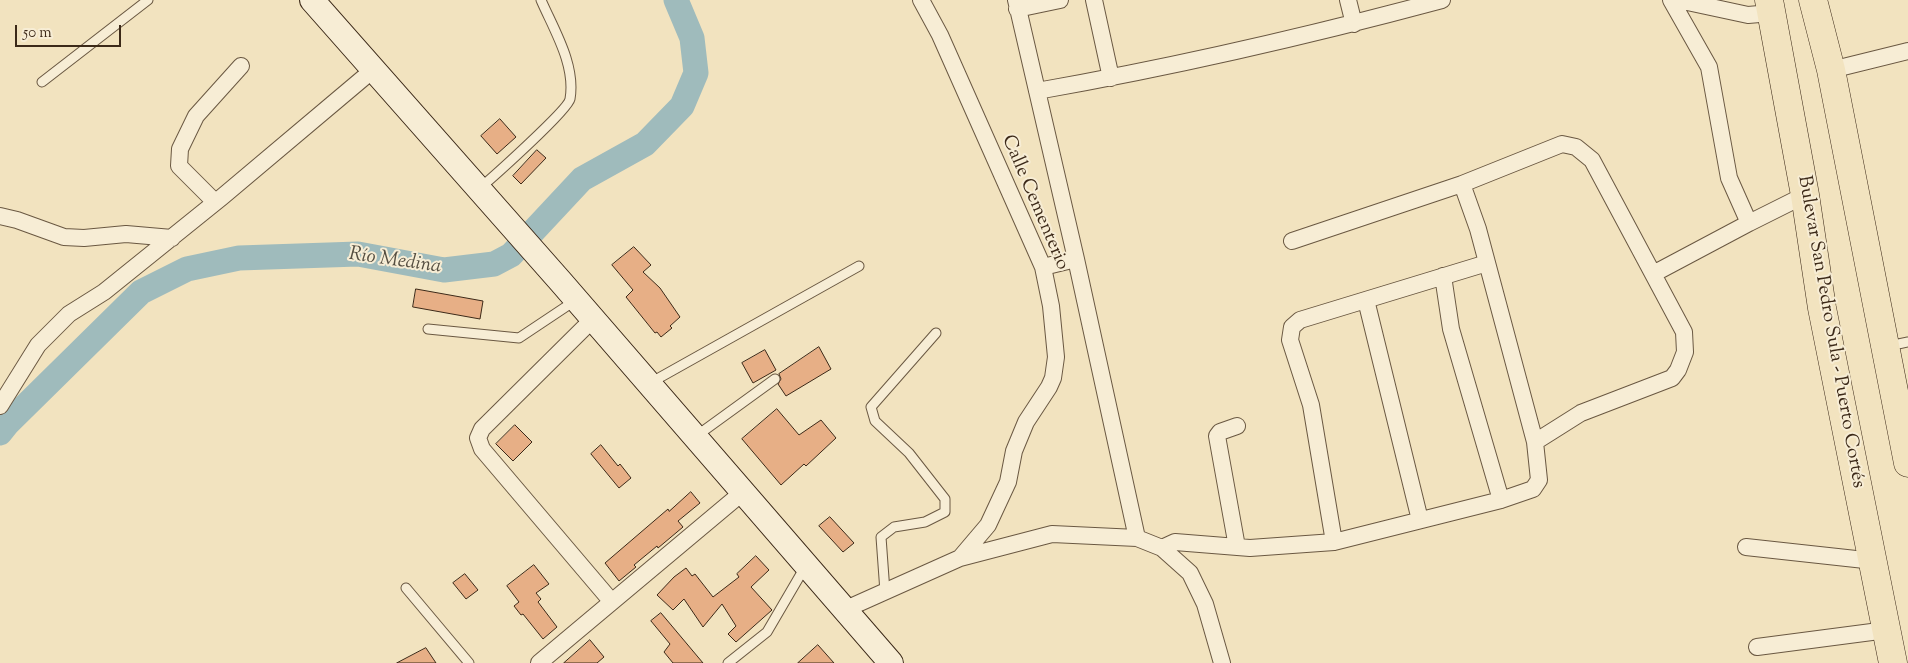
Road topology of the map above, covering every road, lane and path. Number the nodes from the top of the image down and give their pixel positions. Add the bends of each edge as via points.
1 (148, 0) edge
2 (312, 0) edge
3 (542, 0) edge
4 (921, 0) edge
5 (1060, 0) edge
6 (1094, 0) edge
7 (1348, 0) edge
8 (1442, 0) edge
9 (1670, 0) edge
10 (1678, 0) edge
11 (1813, 0) edge
12 (1016, 4) edge
13 (1770, 7) edge
14 (1354, 24) junction
15 (1908, 52) edge
16 (241, 66) dead end
17 (374, 69) junction
18 (1831, 70) junction
19 (1111, 78) junction
20 (42, 82) dead end
21 (1036, 91) junction
22 (1462, 184) junction
23 (478, 189) junction
24 (1805, 195) junction
25 (215, 202) junction
26 (0, 216) edge
27 (1749, 224) junction
28 (172, 238) junction
29 (1292, 241) dead end
30 (1076, 259) junction
31 (1487, 263) junction
32 (859, 266) dead end
33 (1043, 266) junction
34 (1653, 274) junction
35 (1443, 276) junction
36 (576, 300) junction
37 (1366, 300) junction
38 (593, 319) junction
39 (428, 329) dead end
40 (936, 333) dead end
41 (1897, 344) edge
42 (776, 379) dead end
43 (649, 383) junction
44 (0, 406) edge
45 (1238, 426) dead end
46 (695, 437) junction
47 (1535, 442) junction
48 (1908, 463) edge
49 (743, 492) junction
50 (1501, 500) junction
51 (1420, 520) junction
52 (1136, 538) junction
53 (1334, 542) junction
54 (1237, 547) junction
55 (1746, 547) dead end
56 (1162, 548) junction
57 (960, 558) junction
58 (1874, 561) junction
59 (807, 565) junction
60 (406, 588) dead end
61 (885, 592) junction
62 (612, 602) junction
63 (846, 609) junction
64 (1895, 642) edge
65 (1757, 647) dead end
66 (544, 661) edge
67 (469, 663) edge
68 (728, 663) edge
69 (891, 663) edge
70 (1222, 663) edge

1 - 20 lane
2 - 17 main road
3 - 23 lane via 568,61 572,84 570,102 503,170
4 - 33 street, Calle Cementerio via 940,35
5 - 12 street
6 - 19 street
7 - 14 street
8 - 14 street
9 - 27 street via 1709,67 1729,178
10 - 13 street via 1748,15
11 - 18 highway
12 - 21 street
13 - 24 highway, Bulevar San Pedro Sula - Puerto Cortés
14 - 19 street
15 - 18 street
16 - 25 street via 196,116 180,149 179,166
17 - 23 main road
17 - 25 street
18 - 41 highway
19 - 21 street
21 - 30 street
22 - 29 street
22 - 31 street
22 - 34 street via 1562,144 1576,147 1592,160
23 - 36 main road
24 - 27 street
24 - 58 highway, Bulevar San Pedro Sula - Puerto Cortés via 1822,308
25 - 28 street
26 - 28 street via 64,237 126,234
27 - 34 street
28 - 44 street via 104,292 69,314 38,345
30 - 33 street
30 - 52 street
31 - 35 street
31 - 47 street
32 - 43 lane
33 - 57 street, Calle Cementerio via 1056,357 1053,378 1026,422 1014,451 1008,482 988,525
34 - 47 street via 1684,332 1685,352 1678,370 1672,378 1581,413
35 - 37 street
35 - 50 street via 1451,329
36 - 38 main road
36 - 39 lane via 520,338
37 - 51 street
37 - 53 street via 1300,320 1292,327 1290,340 1311,404
38 - 43 main road
38 - 62 street via 482,428 478,438 482,449
40 - 61 lane via 871,407 875,421 909,453 945,499 945,512 925,522 894,527 881,537
41 - 48 highway
42 - 46 lane
43 - 46 main road
45 - 54 street via 1217,436
46 - 49 main road
47 - 50 street via 1540,480 1534,489
49 - 59 main road
49 - 62 street
50 - 51 street
51 - 53 street
52 - 56 street
52 - 57 street via 1052,534
53 - 54 street
54 - 56 street via 1174,542
55 - 58 street
56 - 70 street via 1190,573 1205,604
57 - 61 street
58 - 64 highway, Bulevar San Pedro Sula - Puerto Cortés
59 - 63 main road
59 - 68 lane via 767,632
60 - 67 lane
61 - 63 street
62 - 66 street
63 - 69 main road
64 - 65 street

